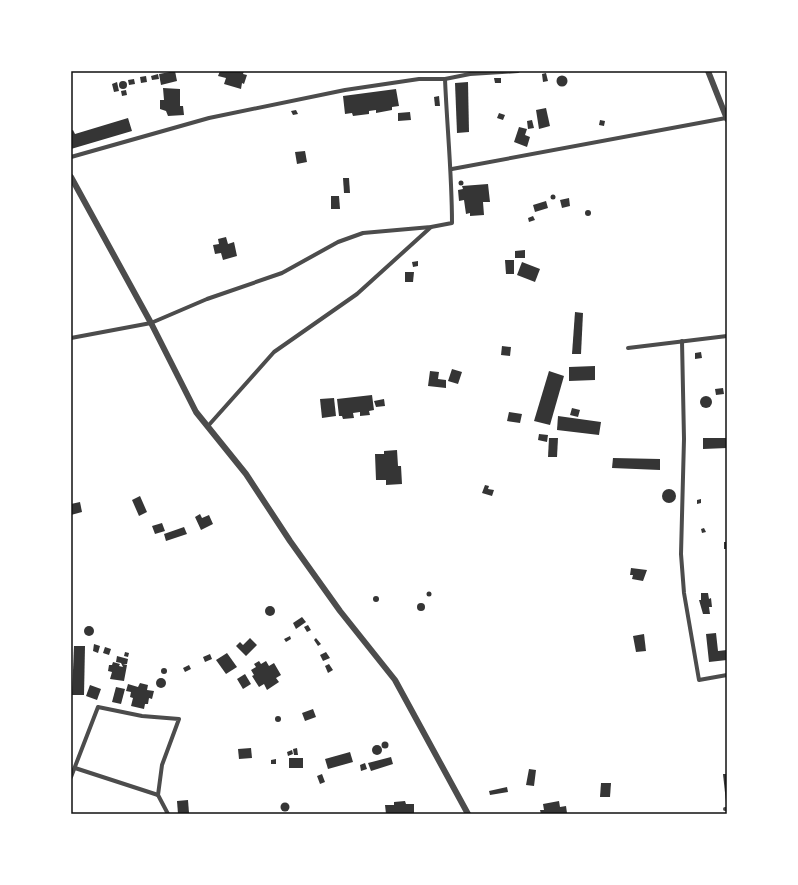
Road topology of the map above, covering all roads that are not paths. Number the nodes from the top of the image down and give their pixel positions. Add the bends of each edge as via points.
1 (518, 71) edge
2 (708, 71) edge
3 (445, 79) junction
4 (727, 118) edge
5 (71, 157) edge
6 (452, 169) junction
7 (71, 177) edge
8 (431, 227) junction
9 (151, 323) junction
10 (727, 336) edge
11 (71, 338) edge
12 (682, 341) junction
13 (628, 348) dead end
14 (208, 426) junction
15 (727, 675) edge
16 (75, 768) junction
17 (71, 778) edge
18 (158, 795) junction
19 (168, 814) edge
20 (468, 814) edge

1 - 3 street via 470,74
2 - 4 street
3 - 5 street via 419,79 346,90 209,118
3 - 6 street
4 - 6 street
6 - 8 street via 452,223
7 - 9 street
8 - 9 street via 363,233 338,242 282,273 206,299
8 - 14 street via 356,294 274,352
9 - 11 street
9 - 14 street via 196,412
10 - 12 street
12 - 13 street
12 - 15 street via 684,439 681,554 684,593 699,680
14 - 20 street via 246,474 290,542 340,610 395,680
16 - 17 street
16 - 18 street
16 - 18 street via 98,707 142,716 179,719 162,766
18 - 19 street

